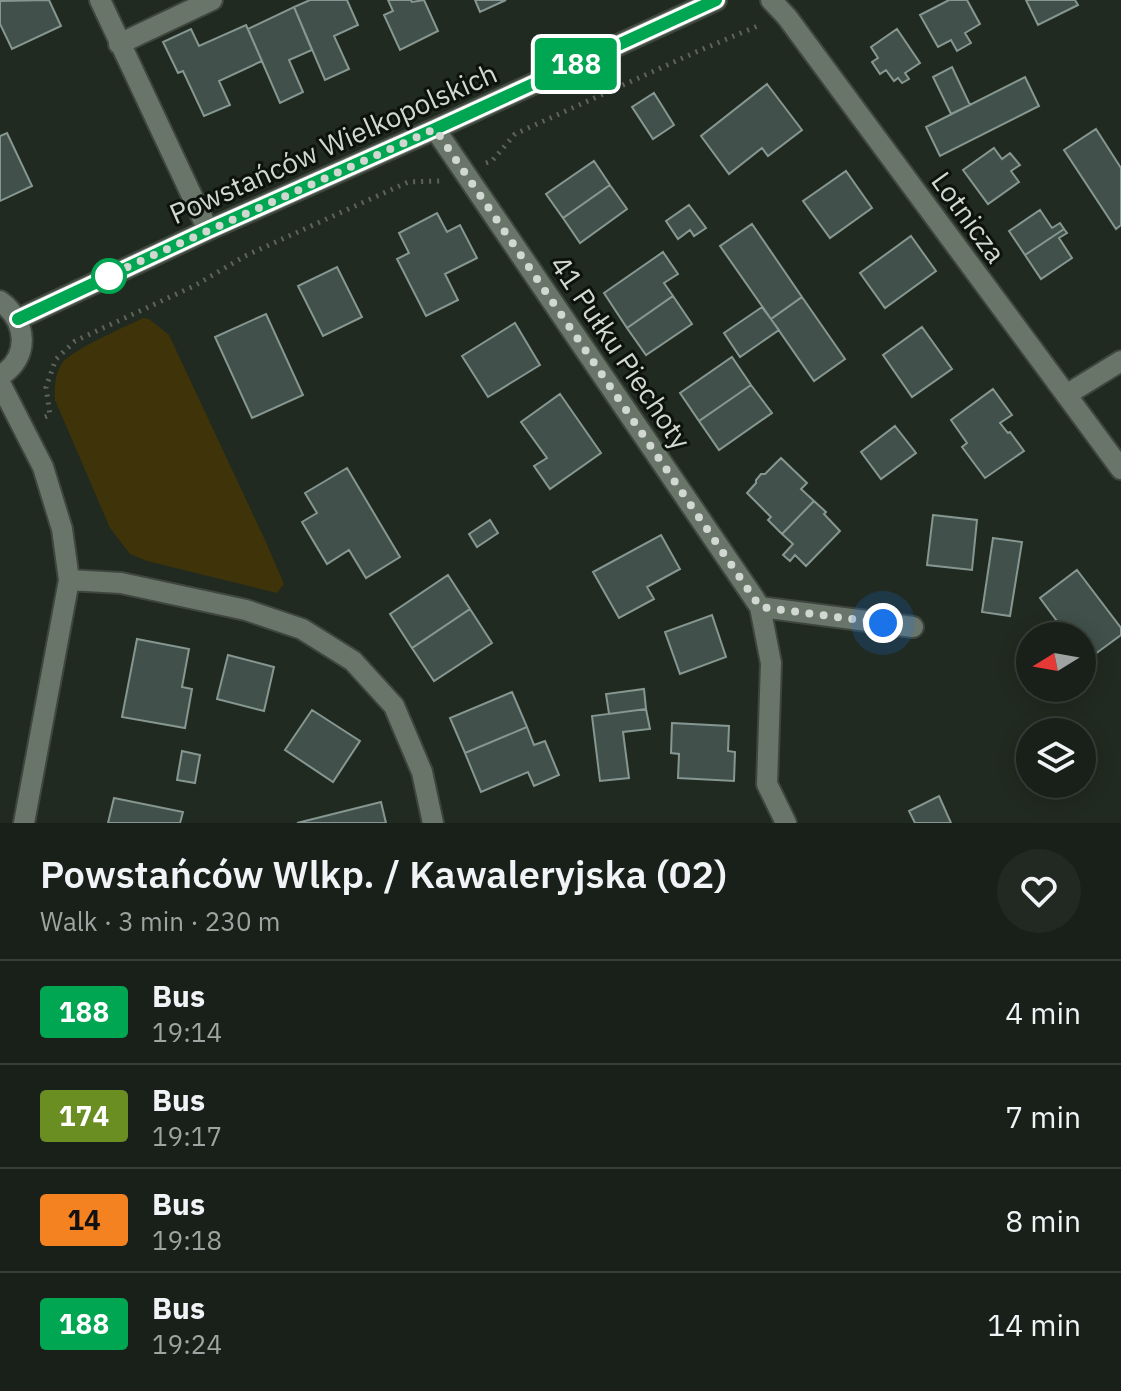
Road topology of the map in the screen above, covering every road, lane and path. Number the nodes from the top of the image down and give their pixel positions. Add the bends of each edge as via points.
1 (100, 0) edge
2 (212, 0) edge
3 (716, 0) edge
4 (771, 0) edge
5 (787, 17) junction
6 (119, 44) junction
7 (435, 129) junction
8 (466, 173) junction
9 (208, 230) junction
10 (0, 301) edge
11 (18, 319) junction
12 (1121, 361) edge
13 (0, 376) edge
14 (0, 383) edge
15 (1066, 395) junction
16 (23, 428) junction
17 (1121, 469) edge
18 (69, 580) junction
19 (760, 607) junction
20 (913, 627) dead end
21 (24, 823) edge
22 (433, 823) edge
23 (786, 823) edge

1 - 6 street
2 - 6 street
3 - 7 street, Powstańców Wielkopolskich
4 - 5 street, Lotnicza
5 - 8 path via 515,134 492,161
5 - 15 street, Lotnicza
6 - 9 street
7 - 8 street, 41 Pułku Piechoty
7 - 9 street, Powstańców Wielkopolskich
8 - 16 path via 450,181 408,182 75,341 56,359 46,387 50,415
8 - 19 street, 41 Pułku Piechoty
9 - 11 street, Powstańców Wielkopolskich
10 - 11 street
11 - 13 street via 21,348
12 - 15 street
14 - 16 street
15 - 17 street, Lotnicza
16 - 18 street via 43,467 62,529
18 - 21 street
18 - 22 street via 121,583 246,610 302,629 353,661 394,706 422,772
19 - 20 street
19 - 23 street, 41 Pułku Piechoty via 771,663 767,784

